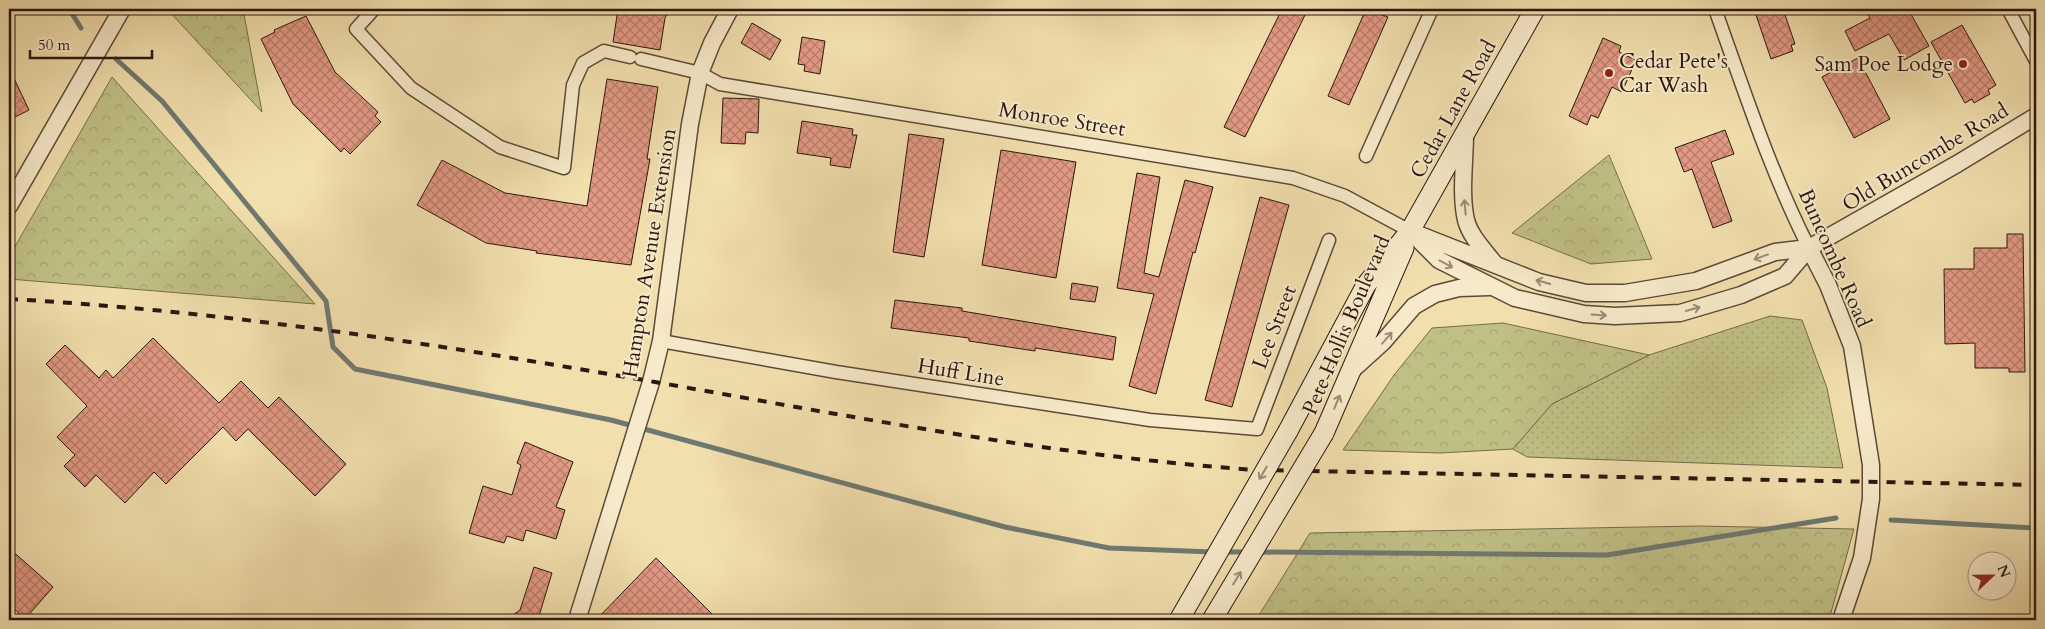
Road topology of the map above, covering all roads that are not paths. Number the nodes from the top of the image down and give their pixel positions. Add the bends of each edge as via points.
1 (122, 9) edge
2 (374, 9) edge
3 (730, 9) edge
4 (1432, 9) edge
5 (1535, 9) edge
6 (1715, 9) edge
7 (2008, 9) edge
8 (2036, 62) edge
9 (700, 73) junction
10 (2036, 116) edge
11 (1465, 134) junction
12 (1366, 156) dead end
13 (9, 206) edge
14 (1410, 231) junction
15 (1329, 240) dead end
16 (1809, 248) junction
17 (1495, 265) junction
18 (1492, 287) junction
19 (660, 341) junction
20 (1351, 371) junction
21 (1257, 428) joint
22 (577, 620) edge
23 (1179, 620) edge
24 (1212, 620) edge
25 (1841, 620) edge

1 - 13 street
2 - 9 street, Monroe Street via 356,29 411,88 500,147 564,168 573,85 583,63 604,50
3 - 9 street, Hampton Avenue Extension
4 - 12 street
5 - 11 main road, Cedar Lane Road
6 - 16 street, Buncombe Road via 1763,144
7 - 8 street
9 - 14 street, Monroe Street via 720,84 1293,178 1345,196
9 - 19 street, Hampton Avenue Extension
10 - 16 street, Old Buncombe Road
11 - 14 main road, Cedar Lane Road
17 -> 11 street via 1466,220
14 - 17 street, Old Buncombe Road
14 -> 18 street, Old Buncombe Road via 1439,260
14 - 20 main road, Pete Hollis Boulevard
14 -> 23 main road, Pete Hollis Boulevard, bridge via 1366,284 1288,431
15 - 21 street, Lee Street
16 -> 17 street, Old Buncombe Road via 1775,252 1696,281 1625,293 1586,293 1539,282
18 -> 16 street, Old Buncombe Road via 1515,298 1584,314 1680,313 1741,295 1785,276
16 - 25 street, Buncombe Road via 1828,285 1852,346 1871,465 1871,499 1862,558
20 -> 18 street, Old Buncombe Road via 1384,342 1414,306 1435,294 1459,288
19 - 21 street, Huff Line via 836,372 1150,420
19 - 22 street, Hampton Avenue Extension via 647,398
24 -> 20 main road, Pete Hollis Boulevard, bridge via 1324,433

